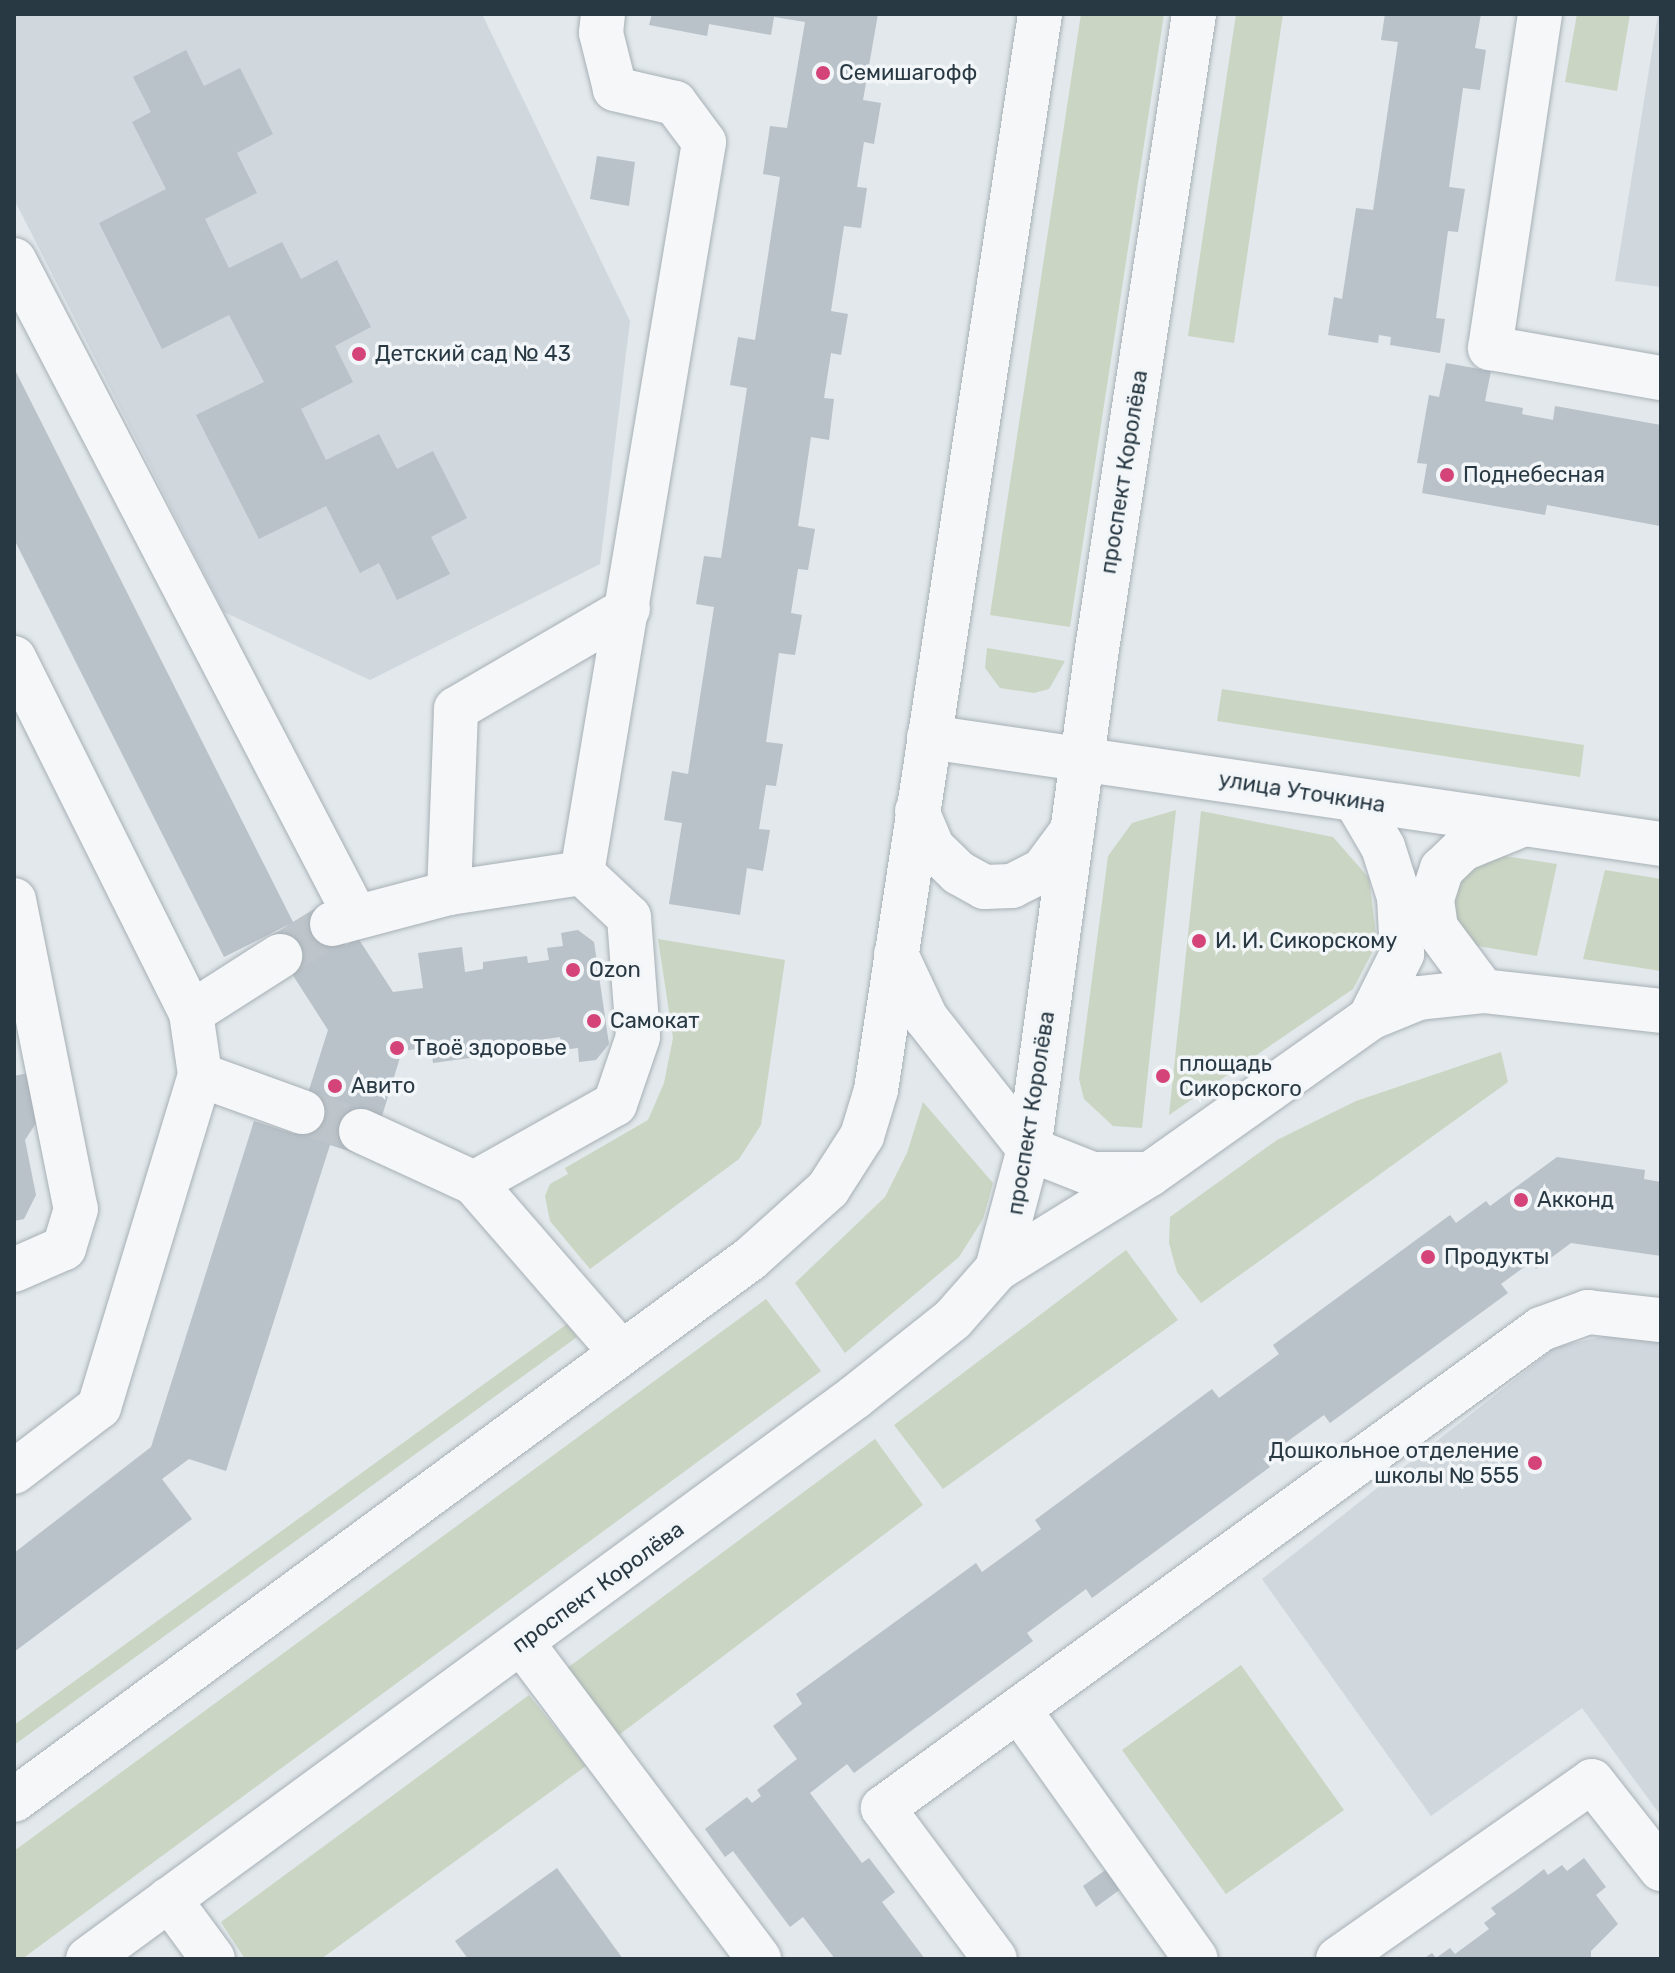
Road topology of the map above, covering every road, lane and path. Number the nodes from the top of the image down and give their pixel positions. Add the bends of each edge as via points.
1 (603, 14) edge
2 (1040, 14) edge
3 (1194, 14) edge
4 (1540, 14) edge
5 (14, 260) edge
6 (1661, 378) edge
7 (628, 609) junction
8 (14, 658) edge
9 (929, 737) junction
10 (1082, 759) junction
11 (1356, 801) junction
12 (917, 811) junction
13 (1522, 825) junction
14 (1072, 831) junction
15 (1661, 844) edge
16 (582, 873) junction
17 (449, 893) junction
18 (14, 900) edge
19 (896, 954) junction
20 (280, 956) tunnel mouth
21 (1483, 991) junction
22 (1661, 1011) edge
23 (191, 1013) junction
24 (1370, 1018) junction
25 (200, 1075) junction
26 (302, 1112) tunnel mouth
27 (361, 1131) tunnel mouth
28 (1029, 1149) junction
29 (1150, 1174) junction
30 (474, 1183) junction
31 (997, 1269) junction
32 (14, 1270) edge
33 (1661, 1320) edge
34 (622, 1353) junction
35 (21, 1452) edge
36 (522, 1643) junction
37 (1019, 1710) junction
38 (14, 1800) edge
39 (1661, 1869) edge
40 (169, 1899) junction
41 (88, 1959) edge
42 (213, 1959) edge
43 (759, 1959) edge
44 (995, 1959) edge
45 (1196, 1959) edge
46 (1338, 1959) edge

1 - 7 street via 601,33 615,89 675,103 704,142
2 - 9 street
3 - 10 street, проспект Королёва
4 - 6 street via 1490,348
5 - 17 street via 344,919
7 - 16 street
7 - 17 street via 456,709
8 - 23 street
9 - 10 street
9 - 12 street
10 - 11 street, улица Уточкина
10 - 14 street, проспект Королёва
11 - 13 street, улица Уточкина
11 - 24 street via 1383,847 1399,897 1402,954
12 - 14 street via 932,847 959,873 984,887 1012,886 1043,870
12 - 19 street
13 - 15 street, улица Уточкина
13 - 21 street, улица Уточкина via 1463,849 1442,869 1432,899 1436,928
14 - 28 street, проспект Королёва
16 - 17 street
16 - 30 street via 629,917 638,1037 628,1073 615,1104
18 - 32 street via 76,1209 64,1248
19 - 28 street via 926,1018
19 - 34 street via 876,1090 862,1136 828,1189 750,1259
20 - 23 street
21 - 22 street
21 - 24 street via 1419,998
23 - 25 street
24 - 29 street
25 - 26 street
25 - 35 street via 99,1407
27 - 30 street
28 - 29 street via 1092,1174
28 - 31 street, проспект Королёва
29 - 31 street
30 - 34 street
31 - 36 street, проспект Королёва via 953,1319 855,1397
33 - 37 street via 1588,1312 1541,1329
34 - 38 street
36 - 40 street, проспект Королёва
36 - 43 street
37 - 44 street via 883,1808
37 - 45 street
39 - 46 street via 1592,1781
40 - 41 street, проспект Королёва
40 - 42 street

